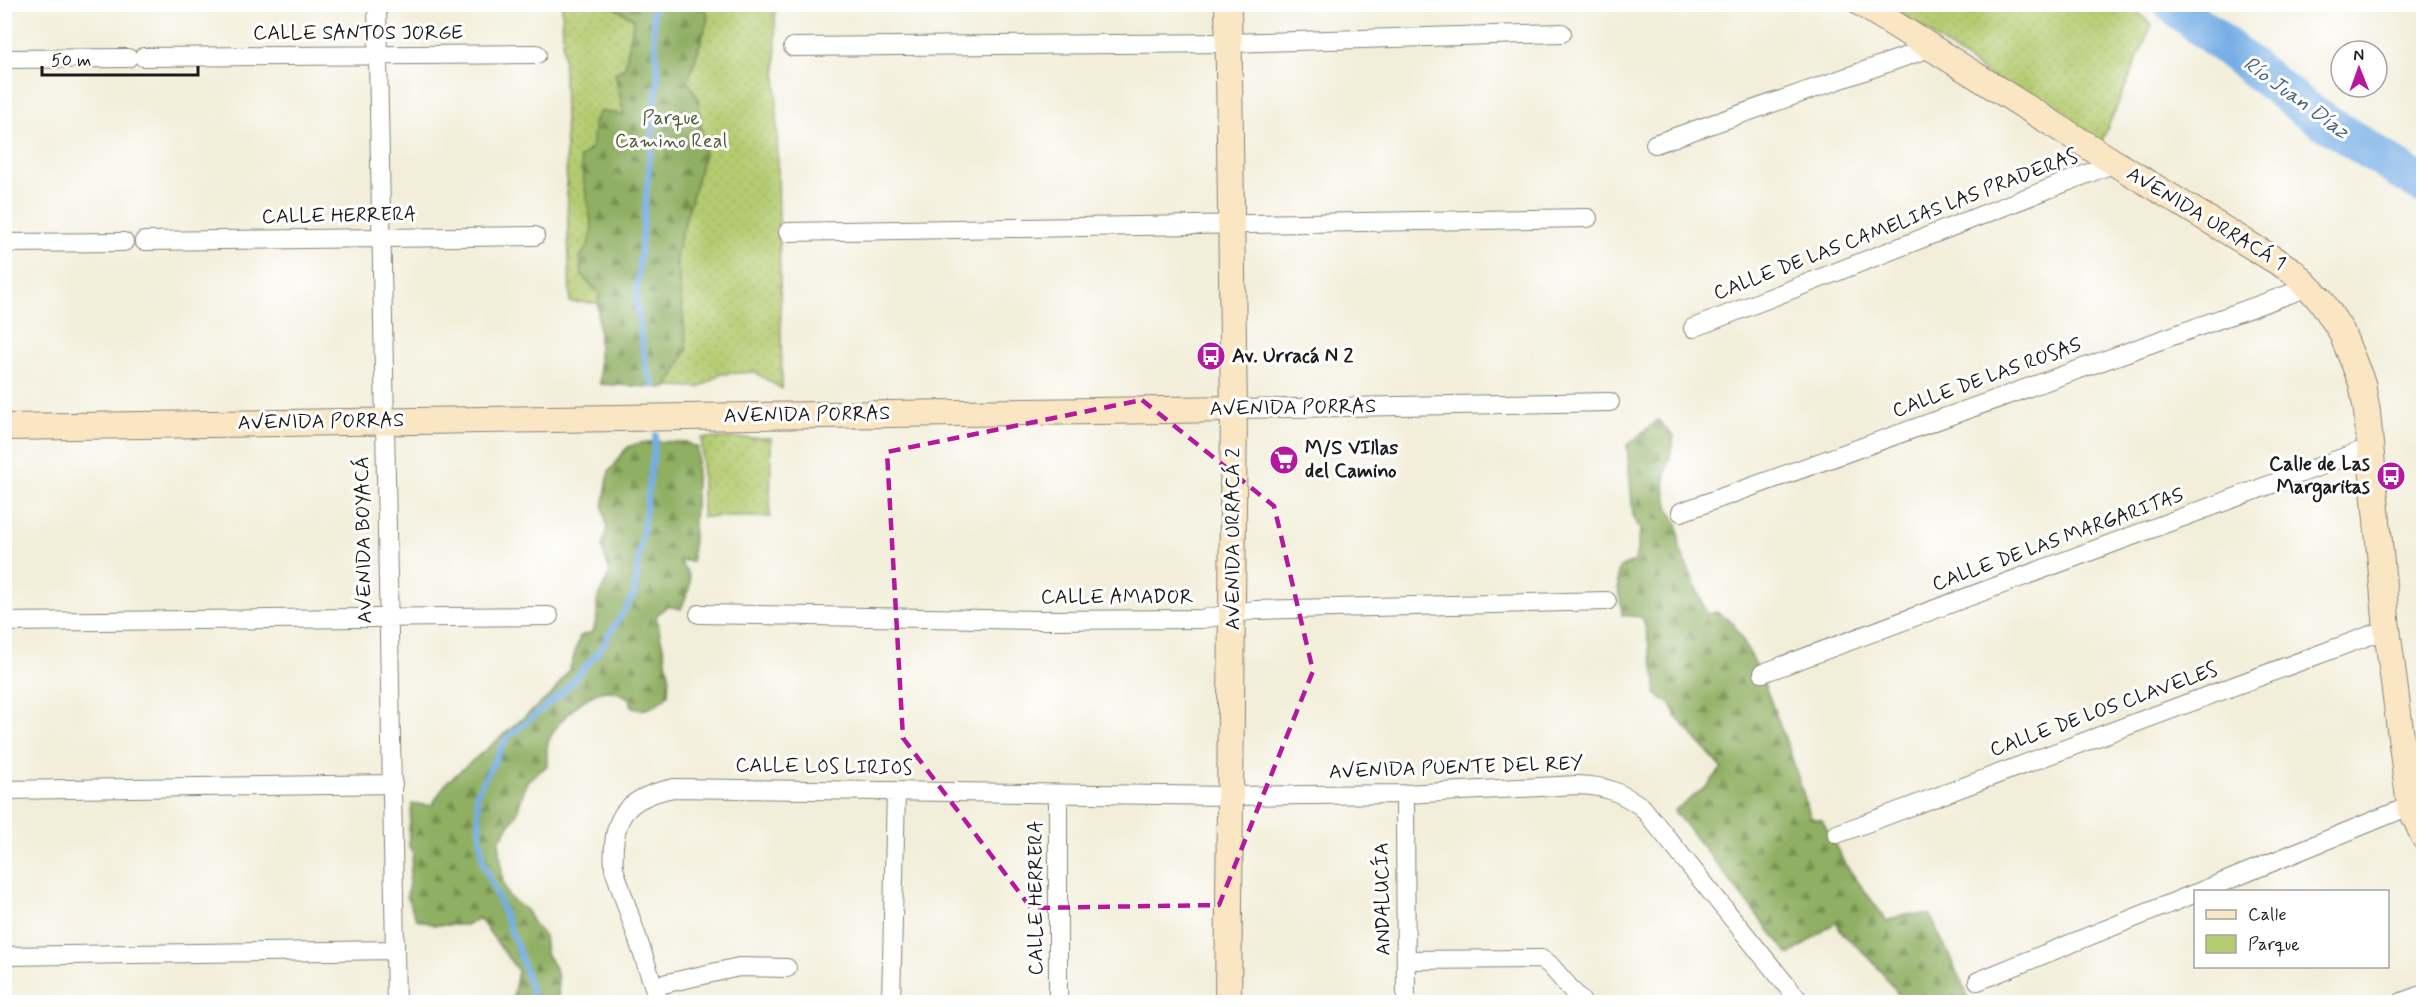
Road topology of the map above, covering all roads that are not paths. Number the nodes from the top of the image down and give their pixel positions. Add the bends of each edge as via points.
1 (377, 4) edge
2 (1228, 4) edge
3 (1862, 4) edge
4 (1562, 33) dead end
5 (1228, 43) junction
6 (794, 47) dead end
7 (1930, 48) junction
8 (537, 54) dead end
9 (378, 55) junction
10 (4, 59) edge
11 (1655, 144) dead end
12 (2115, 163) junction
13 (1588, 218) dead end
14 (1232, 225) junction
15 (789, 232) dead end
16 (535, 236) dead end
17 (382, 238) junction
18 (144, 241) dead end
19 (124, 242) dead end
20 (4, 243) edge
21 (2309, 287) junction
22 (1693, 328) dead end
23 (1610, 402) dead end
24 (1234, 409) junction
25 (385, 422) junction
26 (4, 427) edge
27 (2369, 448) junction
28 (1681, 512) dead end
29 (1607, 601) dead end
30 (699, 614) dead end
31 (1232, 615) junction
32 (549, 616) dead end
33 (387, 618) junction
34 (4, 622) edge
35 (2387, 629) junction
36 (1763, 673) dead end
37 (393, 784) junction
38 (4, 790) edge
39 (896, 791) junction
40 (1058, 794) junction
41 (1405, 794) junction
42 (1230, 796) junction
43 (2410, 806) junction
44 (1837, 834) dead end
45 (2424, 837) edge
46 (2202, 890) edge
47 (2194, 893) edge
48 (395, 950) junction
49 (4, 956) edge
50 (1407, 960) junction
51 (787, 968) dead end
52 (1978, 981) dead end
53 (656, 994) edge
54 (2424, 994) edge
55 (396, 1002) edge
56 (891, 1002) edge
57 (1058, 1002) edge
58 (1228, 1002) edge
59 (1406, 1002) edge
60 (1582, 1002) edge
61 (1800, 1002) edge
62 (2402, 1002) edge

1 - 9 street, AVENIDA BOYACÁ
2 - 5 street, AVENIDA URRACÁ 2
3 - 7 street, AVENIDA URRACÁ 1
4 - 5 street
5 - 6 street
5 - 14 street, AVENIDA URRACÁ 2
7 - 11 street
7 - 12 street, AVENIDA URRACÁ 1
8 - 9 street, CALLE SANTOS JORGE
9 - 10 street, CALLE SANTOS JORGE
9 - 17 street, AVENIDA BOYACÁ
12 - 21 street, AVENIDA URRACÁ 1 via 2270,255
12 - 22 street, CALLE DE LAS CAMELIAS LAS PRADERAS
13 - 14 street
14 - 15 street
14 - 24 street, AVENIDA URRACÁ 2
16 - 17 street, CALLE HERRERA
17 - 18 street, CALLE HERRERA
17 - 25 street, AVENIDA BOYACÁ
19 - 20 street
21 - 27 street, AVENIDA URRACÁ 1 via 2340,331 2362,383
21 - 28 street, CALLE DE LAS ROSAS
23 - 24 street, AVENIDA PORRAS
24 - 25 street, AVENIDA PORRAS
24 - 31 street, AVENIDA URRACÁ 2
25 - 26 street, AVENIDA PORRAS
25 - 33 street, AVENIDA BOYACÁ
27 - 35 street, AVENIDA URRACÁ 1
27 - 36 street, CALLE DE LAS MARGARITAS
29 - 31 street, CALLE AMADOR via 1255,610
30 - 31 street, CALLE AMADOR via 1042,620 1201,619
31 - 42 street, AVENIDA URRACÁ 2
32 - 33 street
33 - 34 street
33 - 37 street, AVENIDA BOYACÁ
35 - 43 street, AVENIDA URRACÁ 1
35 - 44 street, CALLE DE LOS CLAVELES
37 - 38 street
37 - 48 street, AVENIDA BOYACÁ
39 - 40 street, CALLE LOS LIRIOS
39 - 53 street, CALLE LOS LIRIOS via 674,788 653,792 637,801 616,827 614,869
39 - 56 street
40 - 42 street, CALLE LOS LIRIOS
40 - 57 street, CALLE HERRERA
41 - 42 street, AVENIDA PUENTE DEL REY
41 - 50 street, ANDALUCÍA
41 - 61 street, AVENIDA PUENTE DEL REY via 1577,784 1602,786 1623,794 1642,807
42 - 58 street, AVENIDA URRACÁ 2
43 - 45 street, AVENIDA URRACÁ 1
43 - 46 street
47 - 52 street
48 - 49 street
48 - 55 street, AVENIDA BOYACÁ
50 - 59 street, ANDALUCÍA
50 - 60 street via 1541,959
51 - 53 street via 739,967
54 - 62 street

